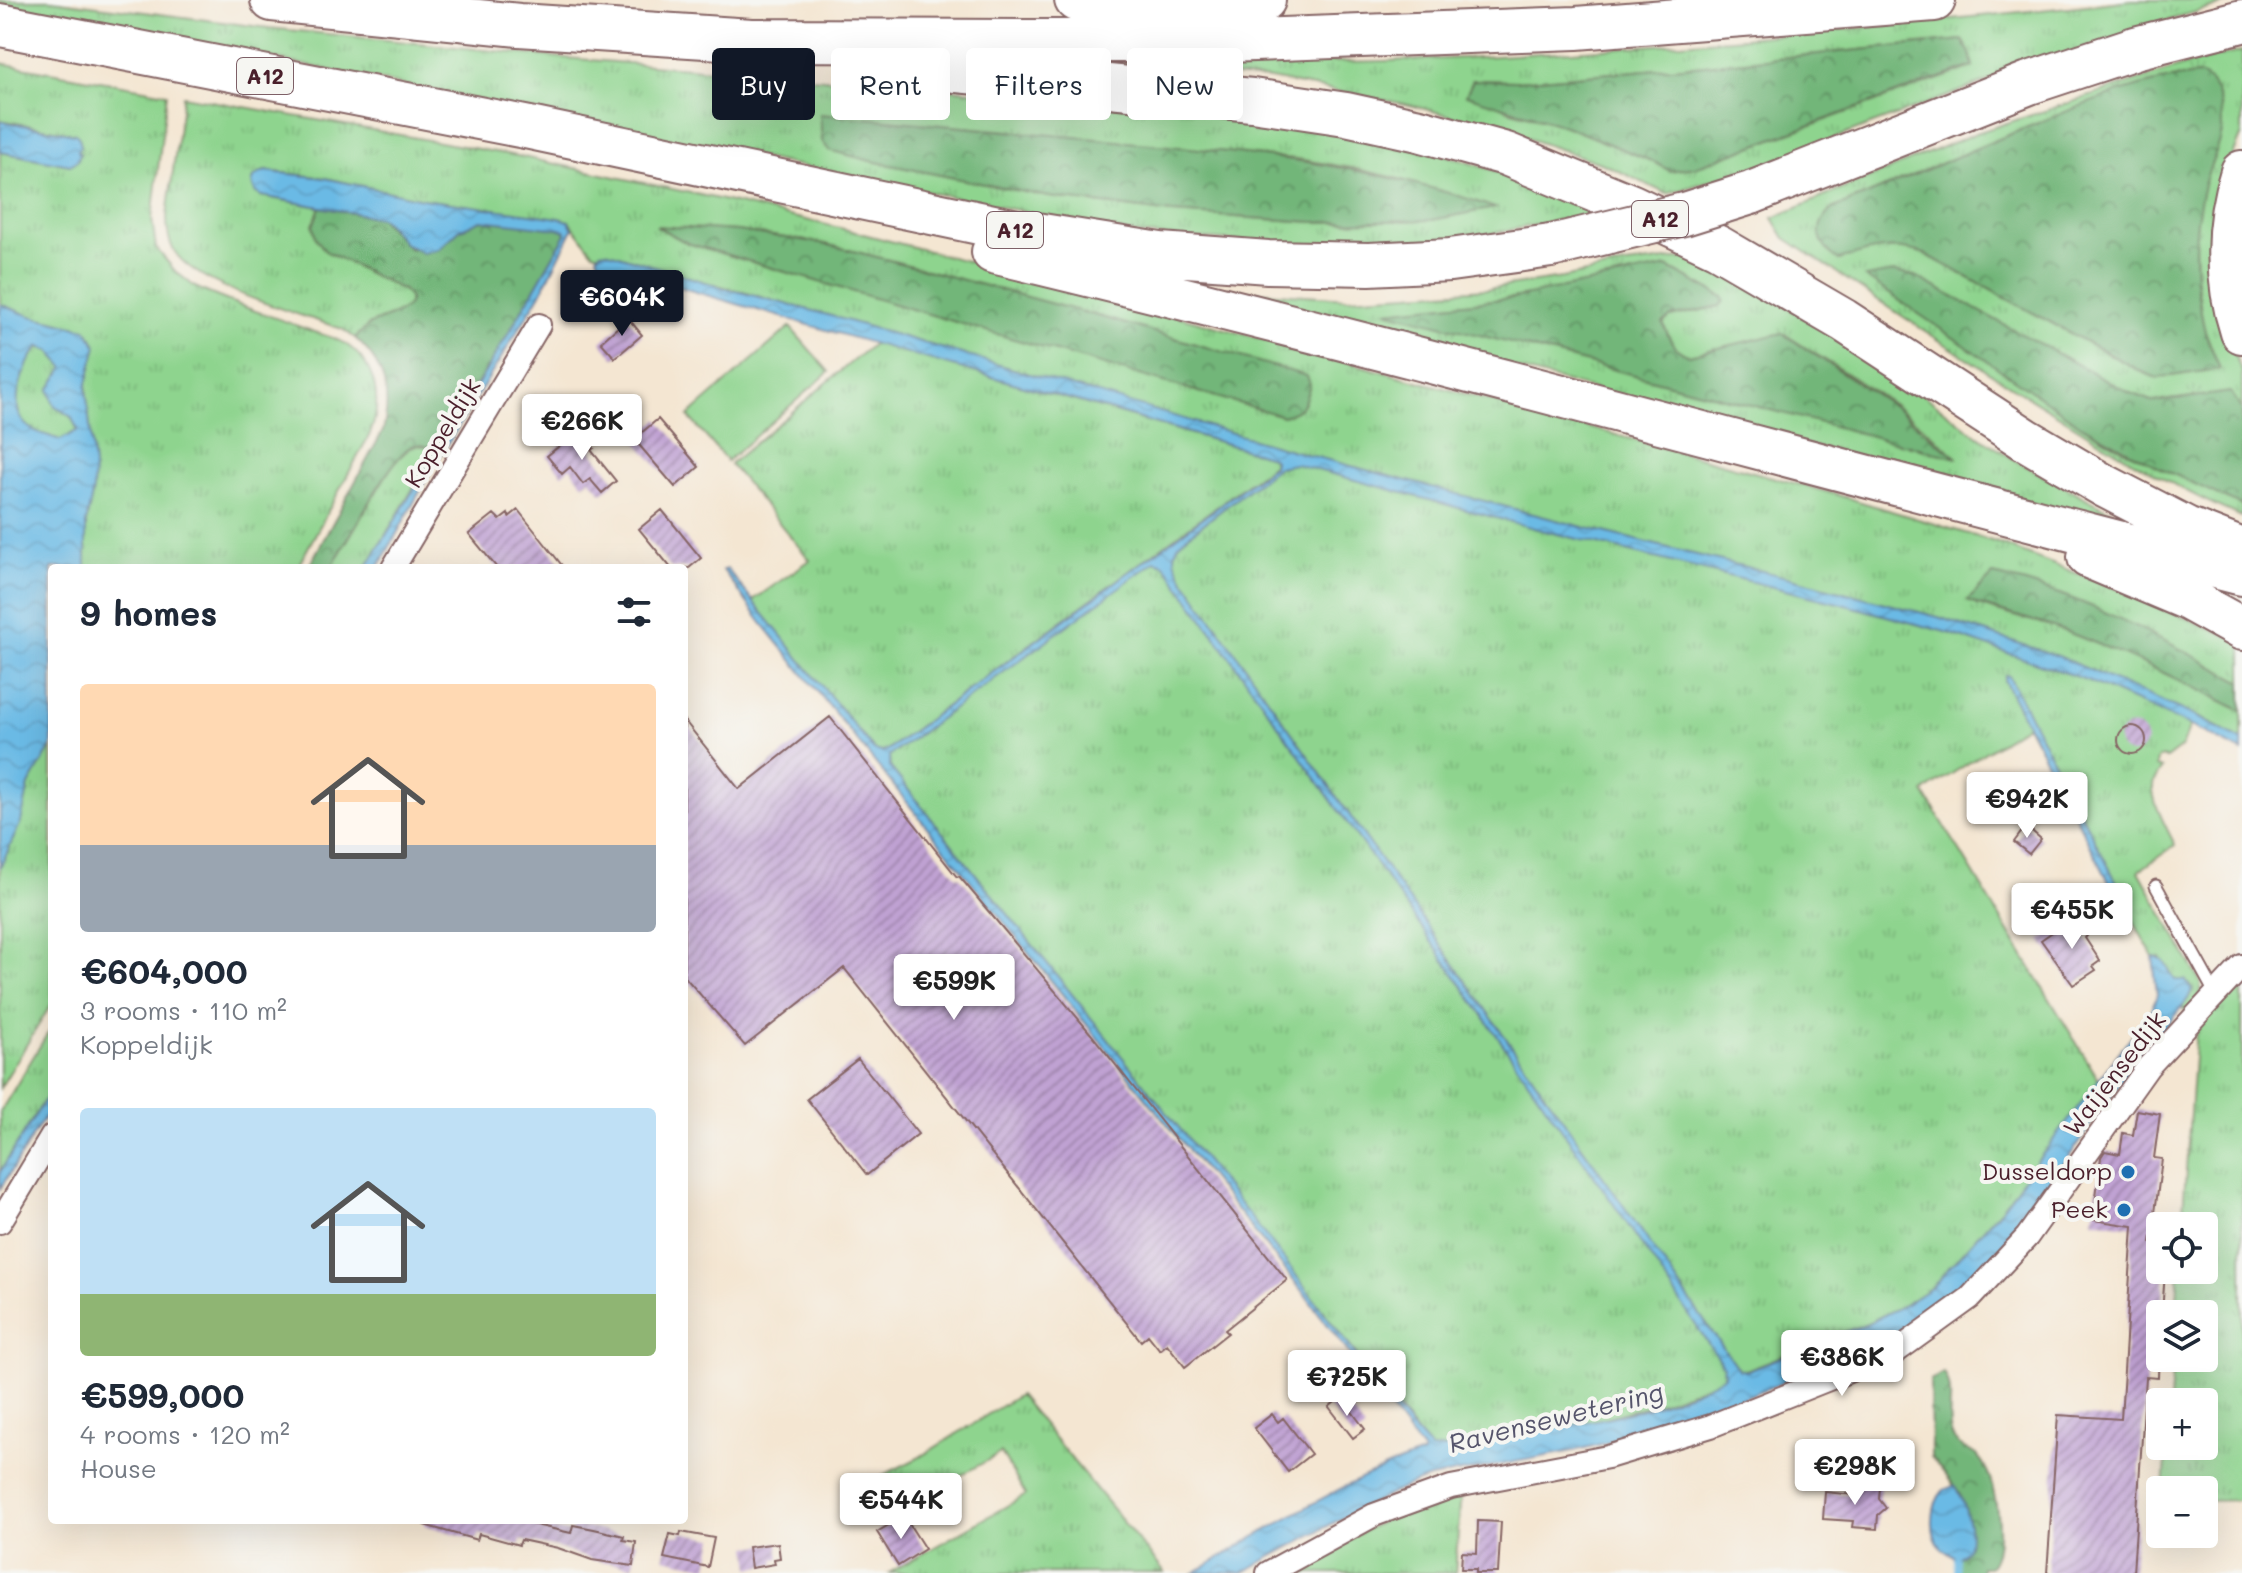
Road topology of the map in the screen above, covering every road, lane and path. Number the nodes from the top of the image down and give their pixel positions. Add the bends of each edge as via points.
1 (272, 0) edge
2 (1076, 0) edge
3 (1264, 0) edge
4 (1934, 0) edge
5 (2242, 21) edge
6 (0, 25) edge
7 (779, 41) junction
8 (2242, 172) edge
9 (838, 194) junction
10 (539, 325) dead end
11 (2242, 332) edge
12 (1940, 497) junction
13 (2242, 550) edge
14 (395, 564) edge
15 (2242, 574) edge
16 (2242, 629) edge
17 (2156, 886) dead end
18 (2242, 966) edge
19 (2215, 993) junction
20 (48, 1143) edge
21 (0, 1222) edge
22 (1268, 1573) edge

1 - 7 highway, A12 via 519,25
2 - 3 highway
4 - 7 highway, A12 via 1544,30 1228,41
5 - 9 highway, A12, bridge via 2029,83 1751,193 1684,214 1551,246 1450,260 1369,264 1160,254
6 - 9 highway, A12
7 - 13 highway, A12 via 881,64 1299,107 1419,130 1506,154 1718,247 2103,485
8 - 11 highway via 2233,199 2230,279
9 - 12 highway, A12 via 868,222 1162,293
10 - 14 street, Koppeldijk
12 - 15 highway, A12
12 - 16 highway, A12 via 2186,598
17 - 19 lane
18 - 19 street, Waijensedijk
19 - 22 street, Waijensedijk via 2148,1067 2027,1237 1970,1298 1894,1353 1682,1435 1608,1457 1451,1487 1374,1515
20 - 21 street

